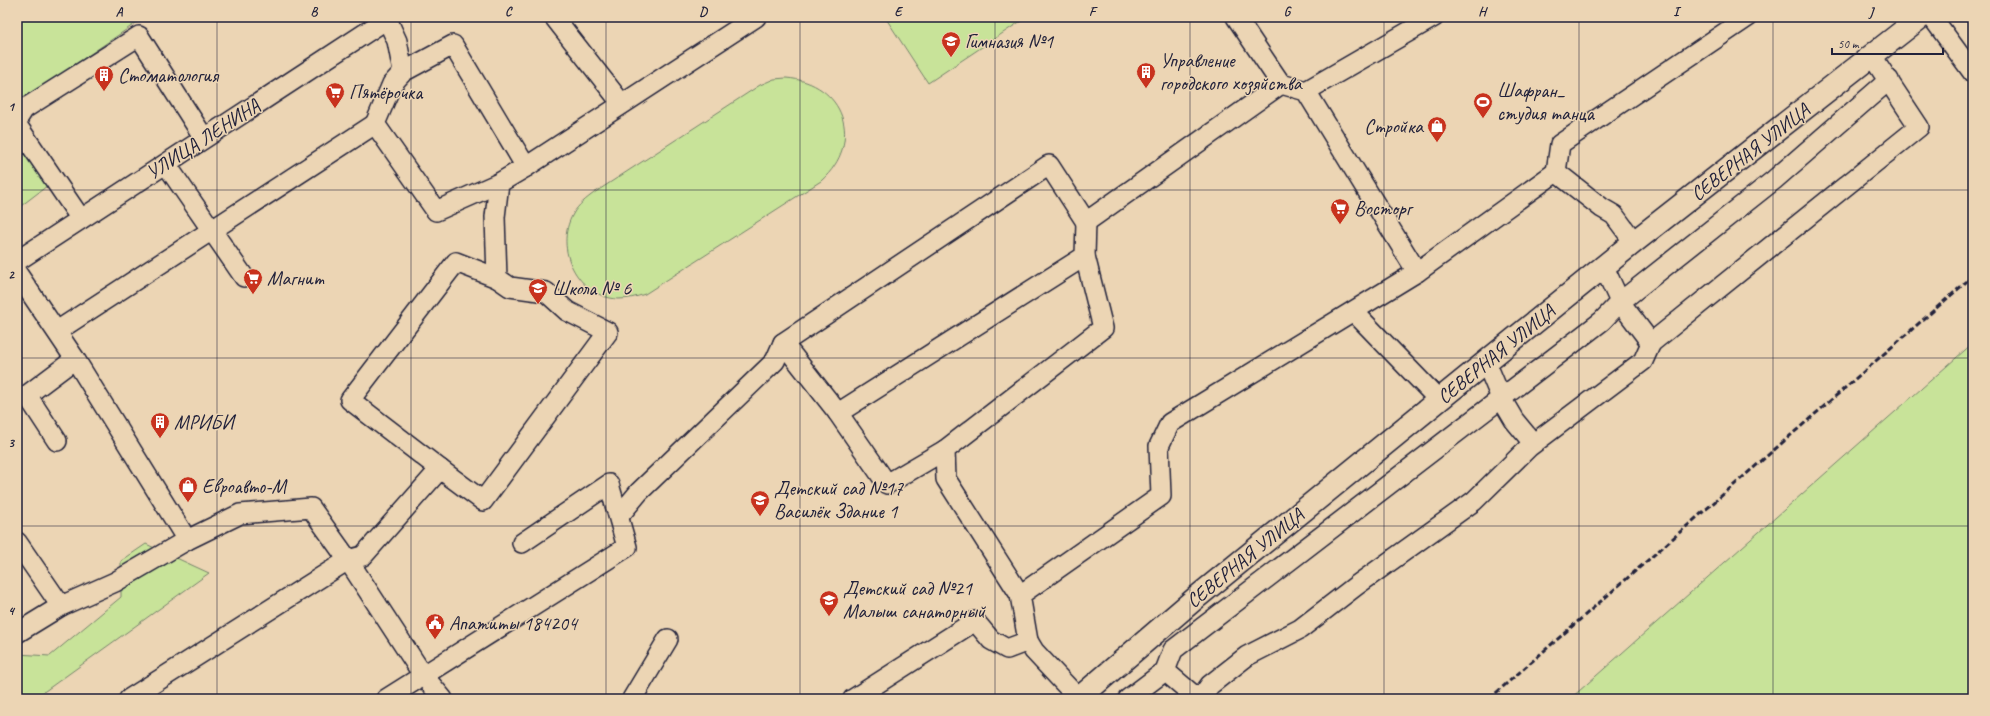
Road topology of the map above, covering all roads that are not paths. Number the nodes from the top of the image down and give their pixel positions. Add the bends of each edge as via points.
1 (554, 17) edge
2 (756, 17) edge
3 (1434, 17) edge
4 (1748, 17) edge
5 (389, 18) edge
6 (1239, 18) edge
7 (1921, 18) edge
8 (1872, 56) junction
9 (403, 72) junction
10 (1973, 73) edge
11 (1888, 80) junction
12 (1281, 84) junction
13 (1306, 91) junction
14 (622, 104) junction
15 (17, 120) edge
16 (375, 124) junction
17 (17, 125) edge
18 (204, 138) junction
19 (166, 164) junction
20 (526, 167) junction
21 (1556, 172) junction
22 (499, 183) junction
23 (82, 219) junction
24 (1086, 222) junction
25 (212, 230) junction
26 (1634, 242) junction
27 (1084, 256) junction
28 (17, 261) edge
29 (1604, 267) junction
30 (1417, 272) junction
31 (17, 273) edge
32 (244, 277) dead end
33 (497, 278) junction
34 (1620, 302) junction
35 (1354, 312) junction
36 (57, 331) junction
37 (783, 343) junction
38 (1651, 343) junction
39 (75, 359) junction
40 (1486, 362) junction
41 (1501, 398) junction
42 (1439, 400) junction
43 (838, 414) junction
44 (57, 441) dead end
45 (1533, 443) junction
46 (945, 450) junction
47 (440, 469) junction
48 (618, 516) junction
49 (187, 540) junction
50 (17, 542) edge
51 (522, 543) dead end
52 (348, 560) junction
53 (1020, 595) junction
54 (61, 606) junction
55 (17, 633) edge
56 (668, 639) dead end
57 (1028, 642) junction
58 (1165, 671) junction
59 (423, 675) junction
60 (129, 699) edge
61 (386, 699) edge
62 (442, 699) edge
63 (632, 699) edge
64 (853, 699) edge
65 (1079, 699) edge
66 (1128, 699) edge
67 (1199, 699) edge

1 - 14 street
2 - 14 street
3 - 13 street
4 - 21 street via 1560,144
5 - 9 street
5 - 18 street, УЛИЦА ЛЕНИНА
6 - 12 street
7 - 8 main road, СЕВЕРНАЯ УЛИЦА
7 - 10 street
8 - 11 street
8 - 26 main road, СЕВЕРНАЯ УЛИЦА
9 - 16 street via 392,84
9 - 20 street via 453,45
11 - 34 street via 1774,180
11 - 38 street via 1918,127
12 - 13 street
12 - 24 street
13 - 30 street
14 - 20 street
15 - 18 street via 24,110 139,36
16 - 22 street via 436,211
16 - 25 street
17 - 23 street
18 - 19 street, УЛИЦА ЛЕНИНА
19 - 23 street, УЛИЦА ЛЕНИНА
19 - 25 street
20 - 22 street
21 - 26 street via 1614,215
21 - 30 street
22 - 33 street via 495,217
23 - 28 street, УЛИЦА ЛЕНИНА
24 - 27 street
24 - 37 street via 1049,165
25 - 32 street
25 - 36 street
26 - 29 main road, СЕВЕРНАЯ УЛИЦА
27 - 43 street
27 - 46 street via 1103,328
29 - 34 street
29 - 40 main road, СЕВЕРНАЯ УЛИЦА
30 - 35 street
31 - 36 street
33 - 47 street via 456,262 350,400
33 - 47 street via 510,287 546,292 567,311 608,332 483,501
34 - 38 street
34 - 41 street via 1602,321
35 - 42 street
35 - 53 street via 1170,423 1159,446 1161,496
36 - 39 street
37 - 43 street
37 - 48 street via 775,361 639,492
38 - 45 street via 1643,361
39 - 44 street via 27,395
39 - 49 street
40 - 41 street
40 - 42 main road, СЕВЕРНАЯ УЛИЦА
41 - 45 street via 1514,420
41 - 58 street via 1173,650
42 - 65 main road, СЕВЕРНАЯ УЛИЦА via 1197,597
43 - 46 street via 887,484
45 - 67 street via 1474,501 1300,629 1247,656 1210,685
46 - 53 street via 946,479
47 - 52 street via 363,556
48 - 51 street via 609,484
48 - 59 street via 628,547
49 - 52 street via 240,514 311,508
49 - 54 street via 114,582
50 - 54 street
52 - 59 street
52 - 60 street
53 - 57 street
54 - 55 street
56 - 63 street
57 - 64 street via 1008,649 991,640 975,621
57 - 65 street
58 - 66 street
58 - 67 street
59 - 61 street
59 - 62 street

